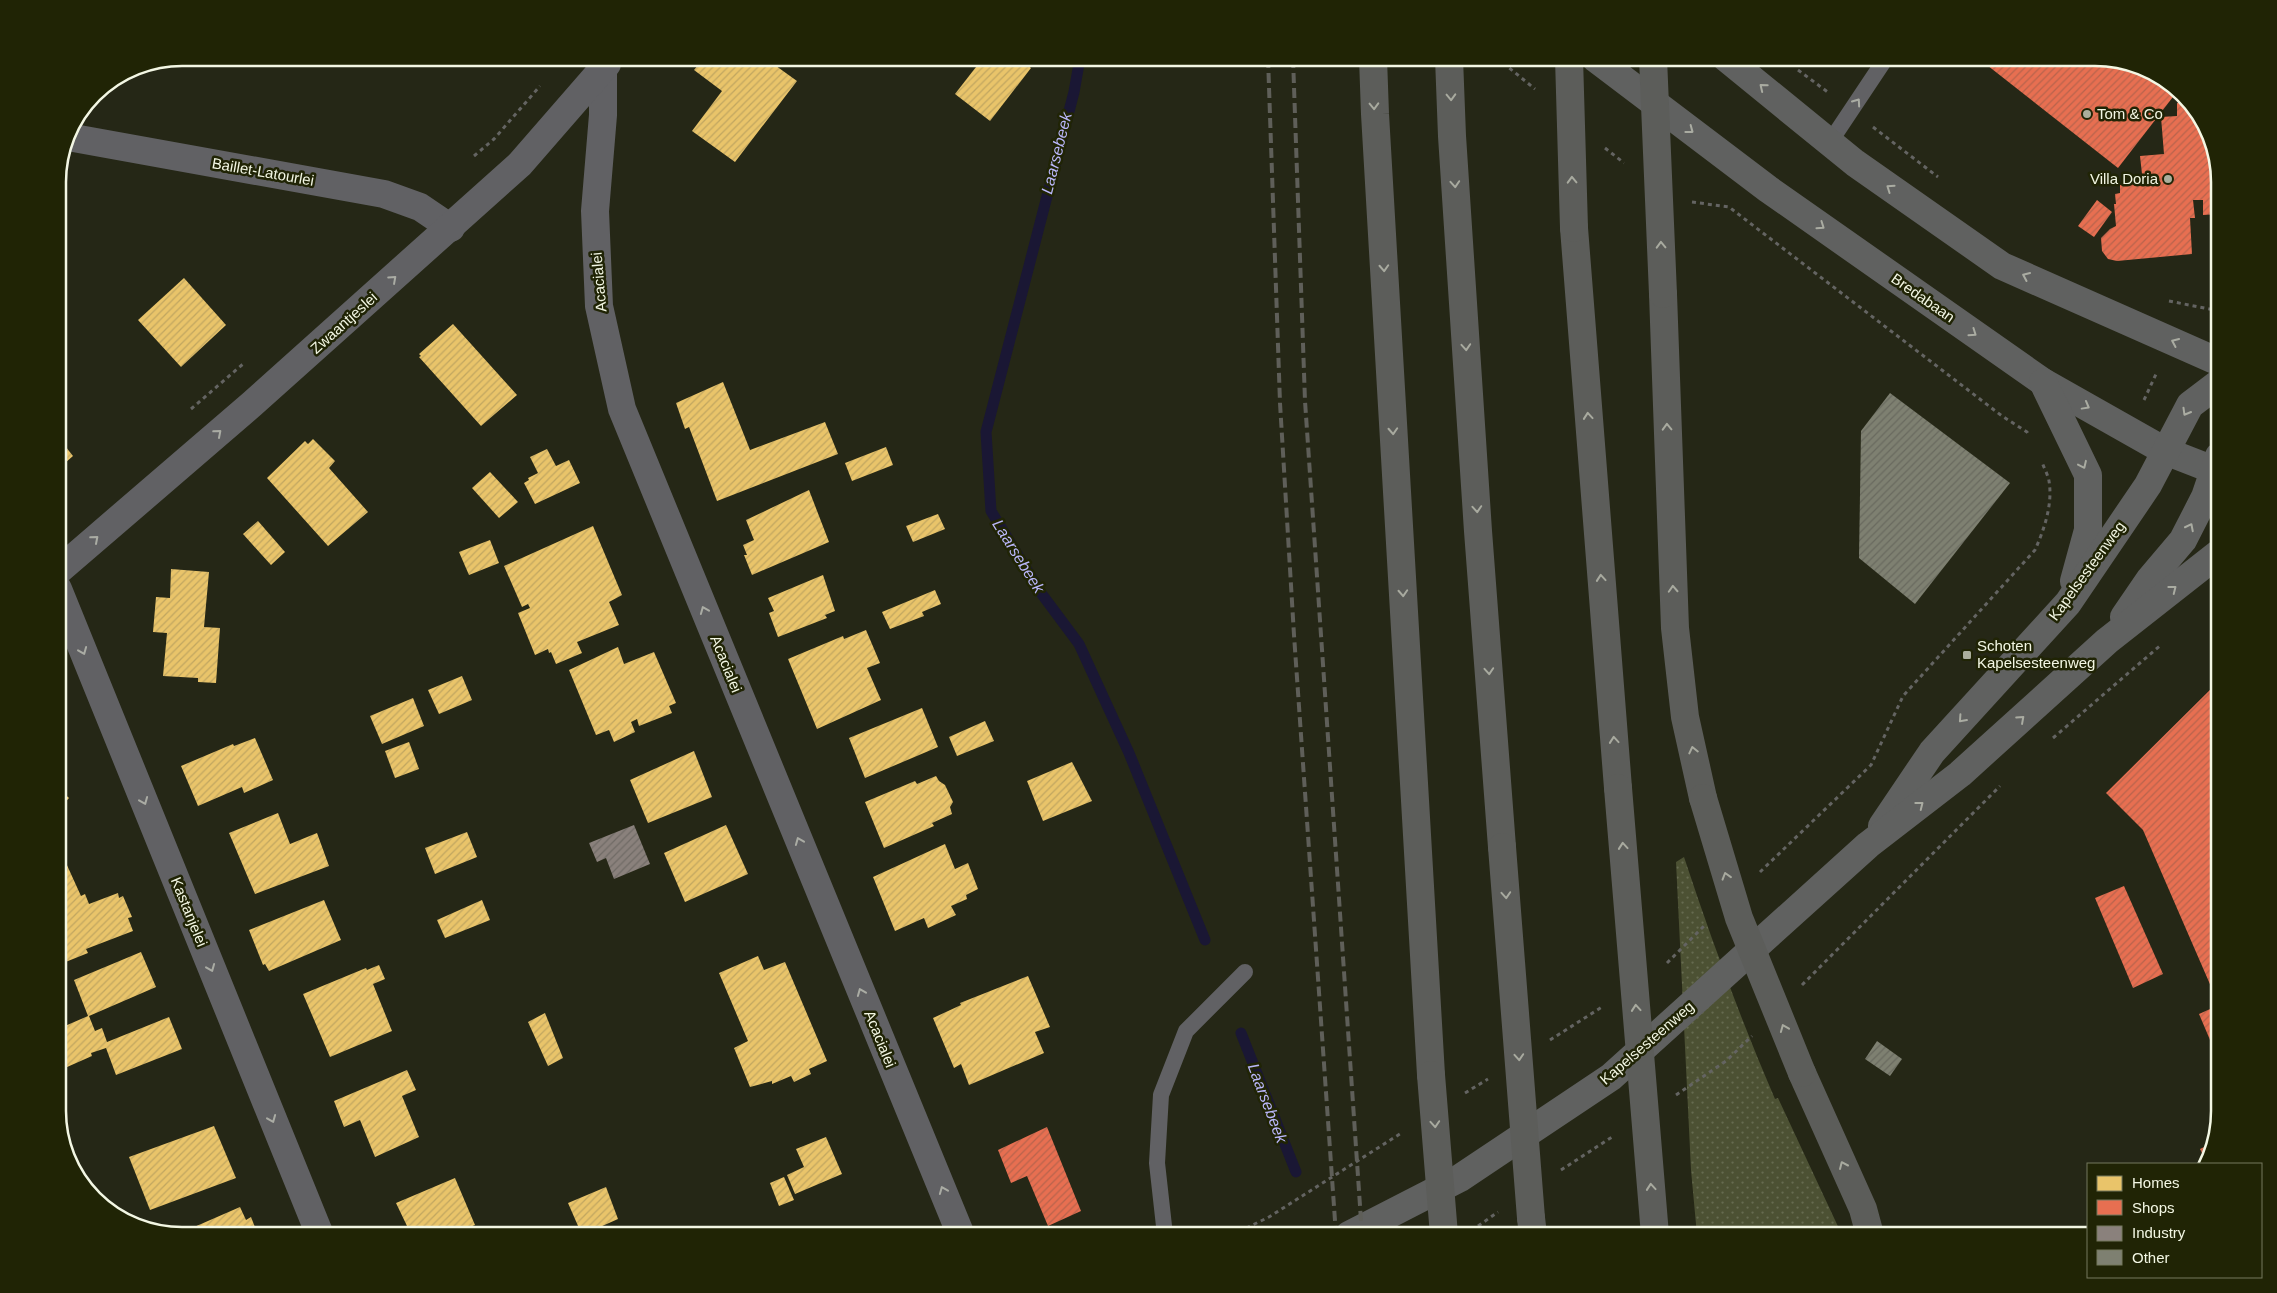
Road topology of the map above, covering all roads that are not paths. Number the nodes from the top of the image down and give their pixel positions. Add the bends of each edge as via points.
1 (606, 66) edge
2 (608, 66) edge
3 (1373, 66) edge
4 (1450, 66) edge
5 (1569, 66) edge
6 (1606, 66) edge
7 (1653, 66) edge
8 (1663, 66) edge
9 (1736, 66) edge
10 (1881, 66) edge
11 (1643, 94) junction
12 (75, 138) edge
13 (1830, 142) junction
14 (451, 228) junction
15 (2211, 358) edge
16 (2043, 382) junction
17 (2211, 389) edge
18 (2165, 450) junction
19 (2211, 464) edge
20 (2211, 484) edge
21 (2211, 559) edge
22 (66, 563) edge
23 (2068, 603) junction
24 (66, 609) edge
25 (2107, 641) junction
26 (1868, 846) junction
27 (1245, 972) dead end
28 (1863, 1209) junction
29 (316, 1227) edge
30 (957, 1227) edge
31 (1164, 1227) edge
32 (1366, 1227) edge
33 (1443, 1227) edge
34 (1532, 1227) edge
35 (1654, 1227) edge
36 (1868, 1227) edge
37 (1876, 1227) edge

1 - 14 street, Zwaantjeslei via 520,164
30 -> 2 street, Acacialei via 622,409 599,306 595,211
3 -> 33 highway, bridge
4 -> 34 highway, bridge via 1478,530
35 -> 5 highway, bridge via 1574,228
6 - 11 main road, Bredabaan
28 -> 7 highway, bridge via 1802,1073 1739,918 1703,798 1686,717 1675,628
8 - 11 street
13 -> 9 main road
13 -> 10 lane
11 -> 16 main road, Bredabaan via 1768,189
12 - 14 street, Baillet-Latourlei via 384,194 420,207
15 -> 13 main road via 2002,266
22 -> 14 street, Zwaantjeslei
16 -> 18 main road, Bredabaan
16 -> 23 main road via 2088,475 2088,530
17 -> 18 main road, Kapelsesteenweg via 2190,405
18 - 19 main road, Bredabaan
18 - 23 main road, Kapelsesteenweg via 2148,486
25 -> 20 main road, Kapelsesteenweg via 2183,540
25 -> 21 main road, Kapelsesteenweg
23 -> 26 main road, Kapelsesteenweg via 1932,752
24 -> 29 street, Kastanjelei
26 -> 25 main road, Kapelsesteenweg via 1960,774
26 - 32 main road, Kapelsesteenweg via 1611,1078 1460,1178
27 - 31 lane via 1186,1031 1162,1095 1156,1163
28 - 36 highway
28 - 37 highway

